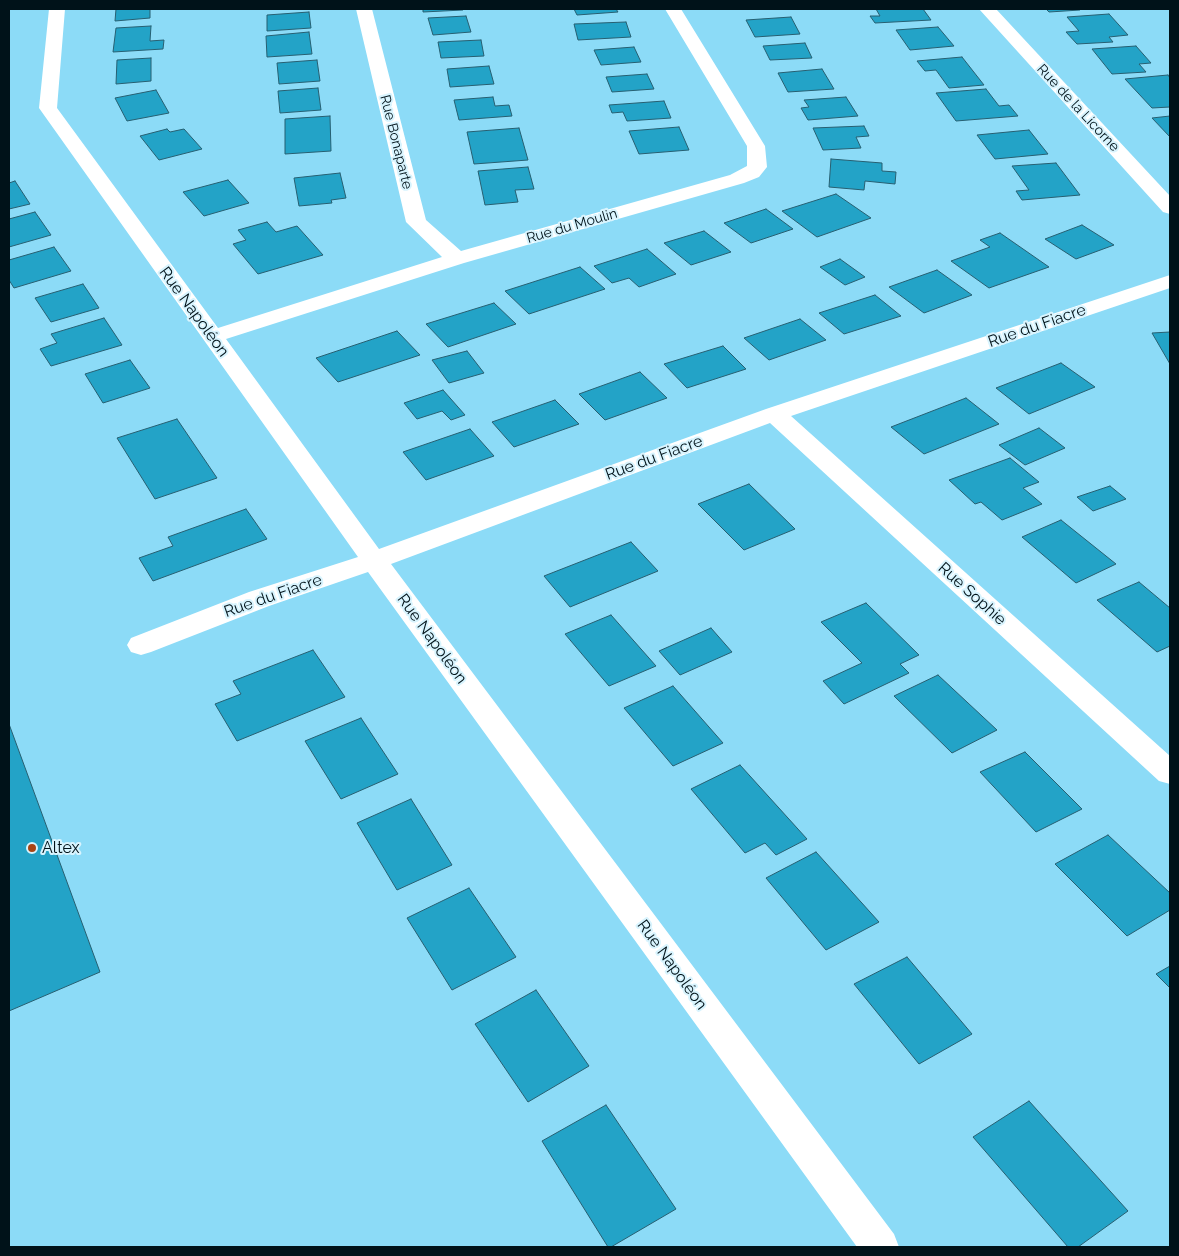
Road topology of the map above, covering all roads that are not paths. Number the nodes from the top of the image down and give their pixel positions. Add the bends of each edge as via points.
1 (57, 9) edge
2 (364, 9) edge
3 (673, 9) edge
4 (987, 9) edge
5 (1170, 208) edge
6 (457, 259) junction
7 (1170, 281) edge
8 (211, 337) junction
9 (774, 414) junction
10 (374, 561) junction
11 (141, 645) dead end
12 (1170, 773) edge
13 (880, 1247) edge

1 - 8 street, Rue Napoléon via 48,108
2 - 6 street, Rue Bonaparte via 416,222
3 - 6 street, Rue du Moulin via 756,146 758,167 737,179
4 - 5 street, Rue de la Licorne
6 - 8 street, Rue du Moulin
7 - 9 street, Rue du Fiacre
8 - 10 street, Rue Napoléon
9 - 10 street, Rue du Fiacre
9 - 12 street, Rue Sophie
10 - 11 street, Rue du Fiacre via 259,599
10 - 13 street, Rue Napoléon

